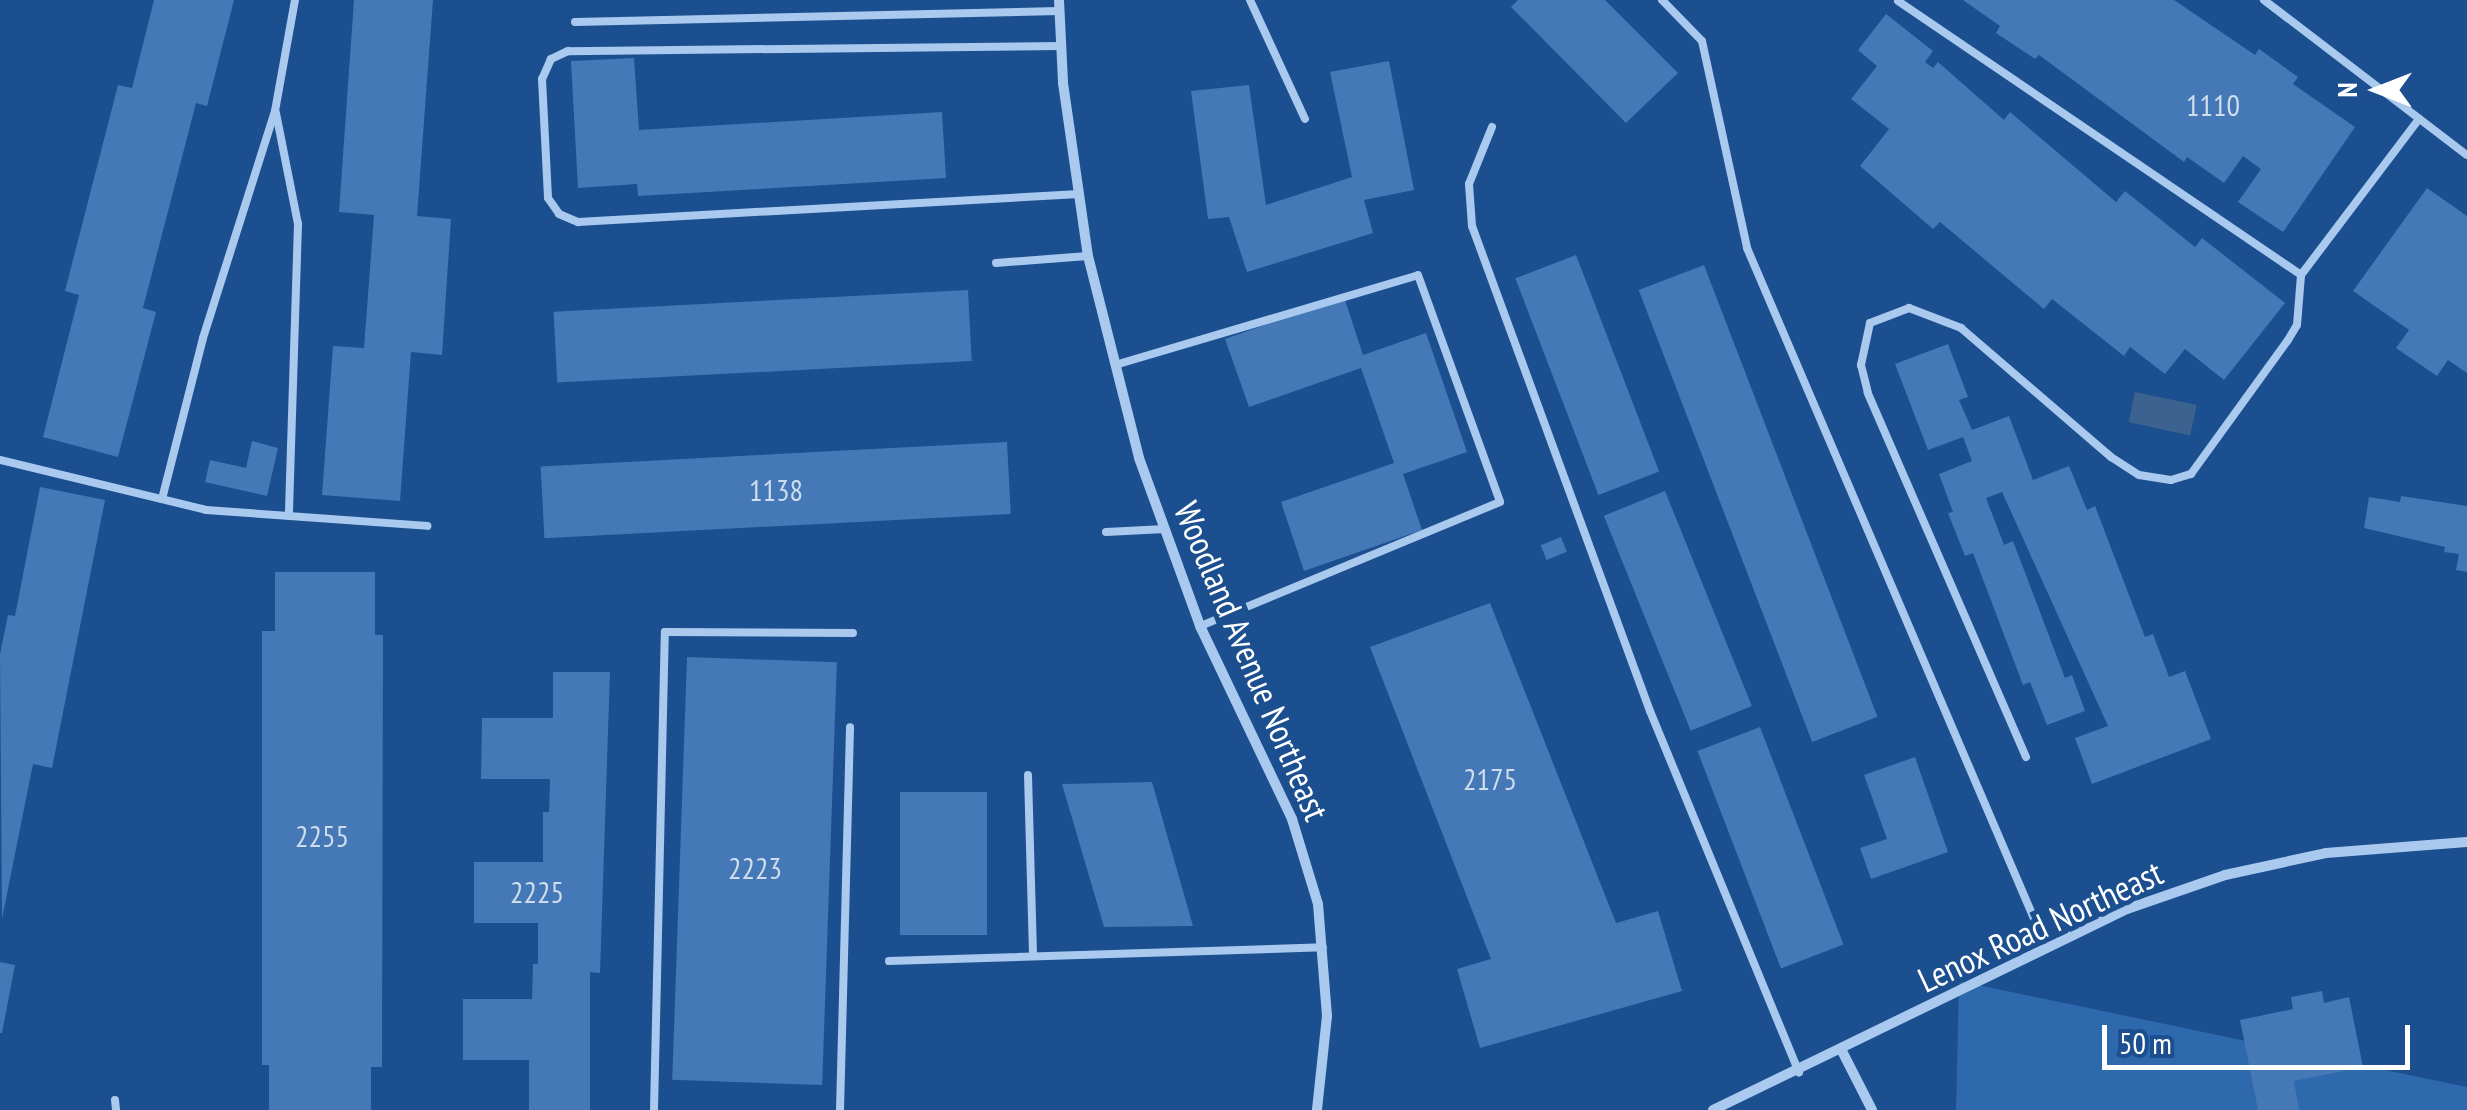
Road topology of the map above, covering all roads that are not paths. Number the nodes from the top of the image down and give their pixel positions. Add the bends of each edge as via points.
1 (295, 0) edge
2 (1250, 0) edge
3 (1662, 0) edge
4 (1898, 0) edge
5 (2264, 0) edge
6 (1059, 6) edge
7 (575, 22) dead end
8 (1060, 46) junction
9 (276, 111) junction
10 (1306, 119) dead end
11 (2419, 119) junction
12 (1492, 127) dead end
13 (2467, 156) edge
14 (1079, 194) junction
15 (1088, 256) junction
16 (996, 263) dead end
17 (2301, 275) junction
18 (1115, 365) junction
19 (0, 460) edge
20 (162, 499) junction
21 (289, 516) junction
22 (426, 526) dead end
23 (1164, 529) junction
24 (1106, 532) dead end
25 (1200, 626) junction
26 (853, 632) dead end
27 (850, 727) dead end
28 (2026, 757) dead end
29 (1028, 775) dead end
30 (2467, 842) edge
31 (1323, 947) junction
32 (2047, 949) junction
33 (1033, 956) junction
34 (889, 961) dead end
35 (1842, 1051) junction
36 (1799, 1072) junction
37 (115, 1100) dead end
38 (116, 1110) edge
39 (654, 1110) edge
40 (840, 1110) edge
41 (1317, 1110) edge
42 (1714, 1110) edge
43 (1872, 1110) edge

1 - 9 lane
2 - 10 lane
3 - 32 lane via 1702,41 1747,248
4 - 17 lane
5 - 11 lane
6 - 7 lane
6 - 8 street, Woodland Avenue Northeast
8 - 14 street, Woodland Avenue Northeast
8 - 14 lane via 568,51 551,60 542,79 548,198 559,214 578,222
9 - 20 lane via 203,338
9 - 21 lane via 298,224
11 - 13 lane
11 - 17 lane
12 - 36 lane via 1469,184 1472,226 1650,711
14 - 15 street, Woodland Avenue Northeast
15 - 16 lane
15 - 18 street, Woodland Avenue Northeast
17 - 28 lane via 2296,326 2288,340 2191,474 2172,480 2139,475 2111,457 1961,328 1910,308 1870,323 1861,365 1868,394
18 - 23 street, Woodland Avenue Northeast
18 - 25 lane via 1418,275 1500,502
19 - 20 lane
20 - 21 lane
21 - 22 lane
23 - 24 lane
23 - 25 street, Woodland Avenue Northeast
25 - 31 street, Woodland Avenue Northeast via 1292,819
26 - 39 lane via 665,632
27 - 40 lane
29 - 33 lane
30 - 32 street, Lenox Road Northeast via 2326,853 2225,875 2127,909
31 - 33 lane
31 - 41 street, Woodland Avenue Northeast via 1327,1056
32 - 35 street, Lenox Road Northeast
33 - 34 lane
35 - 36 street, Lenox Road Northeast
35 - 43 street
36 - 42 street, Lenox Road Northeast
37 - 38 lane

